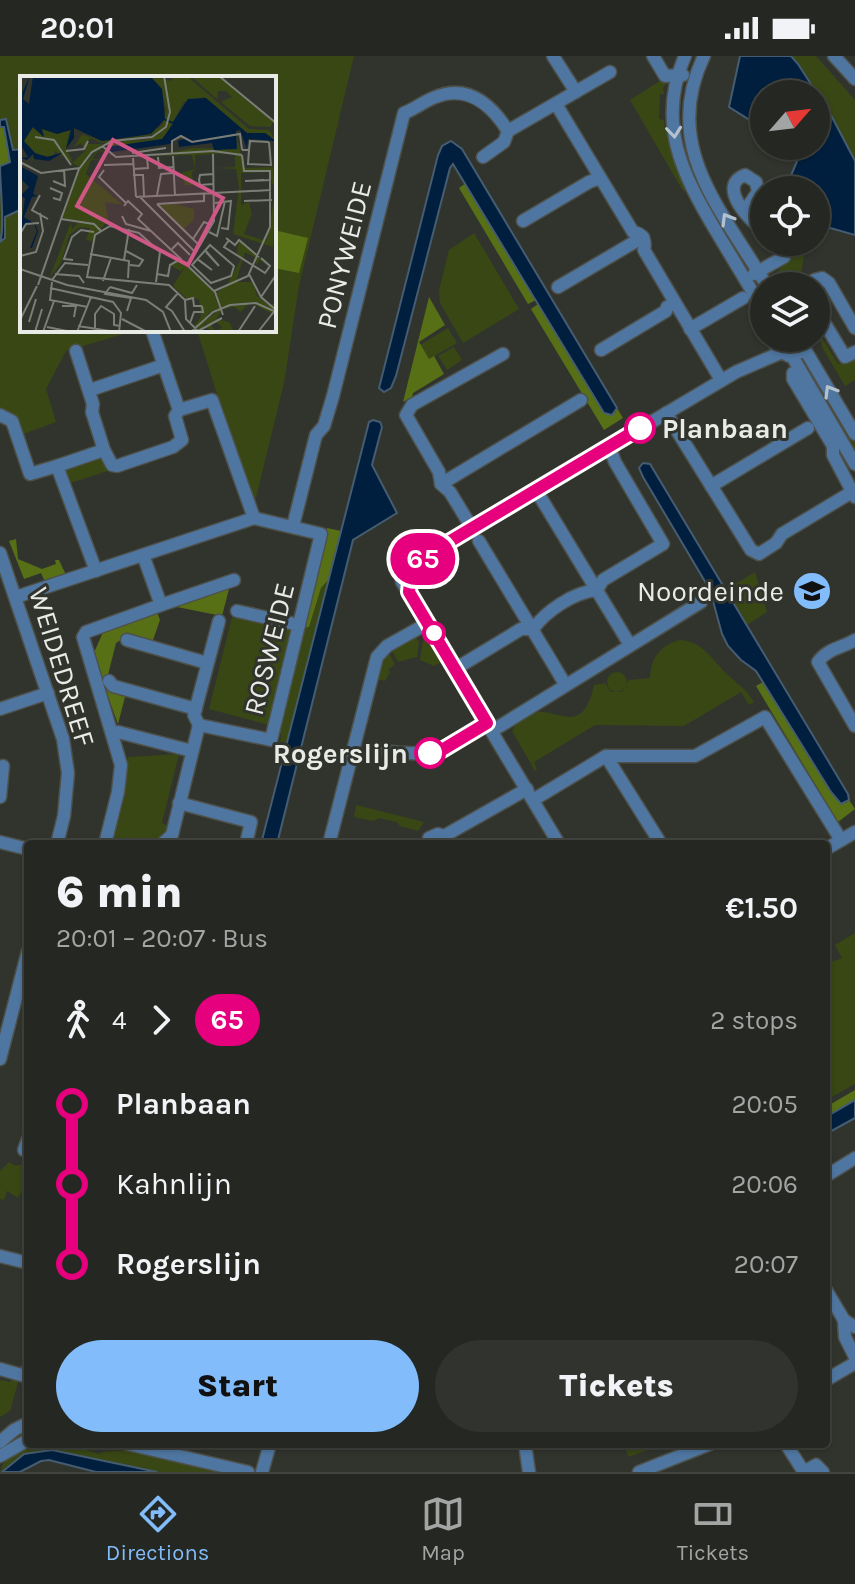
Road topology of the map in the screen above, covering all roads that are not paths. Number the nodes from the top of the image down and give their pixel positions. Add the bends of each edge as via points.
1 (553, 56) edge
2 (653, 56) edge
3 (685, 56) edge
4 (704, 56) edge
5 (834, 56) edge
6 (610, 72) dead end
7 (679, 73) junction
8 (694, 79) junction
9 (855, 79) edge
10 (576, 92) junction
11 (556, 104) junction
12 (508, 131) junction
13 (483, 157) dead end
14 (600, 178) junction
15 (744, 212) dead end
16 (523, 221) dead end
17 (750, 221) edge
18 (643, 237) junction
19 (784, 256) edge
20 (759, 271) junction
21 (744, 278) junction
22 (830, 285) edge
23 (558, 287) dead end
24 (750, 288) edge
25 (743, 298) dead end
26 (675, 303) junction
27 (855, 328) edge
28 (690, 329) junction
29 (153, 332) edge
30 (830, 332) edge
31 (601, 350) dead end
32 (76, 351) dead end
33 (770, 352) edge
34 (782, 352) edge
35 (811, 352) edge
36 (855, 352) edge
37 (503, 354) dead end
38 (164, 365) junction
39 (793, 373) dead end
40 (721, 380) junction
41 (90, 390) junction
42 (581, 400) dead end
43 (179, 410) junction
44 (666, 413) junction
45 (0, 415) edge
46 (808, 428) dead end
47 (855, 434) edge
48 (609, 446) junction
49 (104, 450) junction
50 (852, 459) edge
51 (837, 463) junction
52 (57, 466) junction
53 (441, 484) junction
54 (711, 486) junction
55 (536, 490) junction
56 (853, 495) edge
57 (254, 518) junction
58 (293, 526) junction
59 (472, 528) junction
60 (479, 541) dead end
61 (0, 553) edge
62 (143, 555) junction
63 (96, 571) junction
64 (234, 580) dead end
65 (597, 590) junction
66 (16, 597) junction
67 (701, 602) dead end
68 (161, 605) junction
69 (237, 611) dead end
70 (219, 621) dead end
71 (428, 623) junction
72 (299, 625) junction
73 (533, 629) junction
74 (127, 640) dead end
75 (855, 640) edge
76 (630, 645) junction
77 (207, 663) junction
78 (455, 669) junction
79 (109, 681) dead end
80 (565, 684) junction
81 (48, 693) junction
82 (0, 709) edge
83 (196, 709) junction
84 (199, 725) junction
85 (855, 726) edge
86 (489, 727) junction
87 (118, 732) dead end
88 (192, 751) junction
89 (383, 751) dead end
90 (606, 756) junction
91 (3, 766) dead end
92 (530, 795) junction
93 (0, 797) edge
94 (179, 803) junction
95 (849, 836) edge
96 (58, 840) edge
97 (106, 840) edge
98 (166, 840) edge
99 (247, 840) edge
100 (330, 840) edge
101 (429, 840) edge
102 (446, 840) edge
103 (557, 840) edge
104 (658, 840) edge
105 (0, 842) edge
106 (830, 847) edge
107 (24, 848) edge
108 (24, 965) edge
109 (2, 1044) edge
110 (0, 1059) edge
111 (855, 1158) edge
112 (830, 1174) edge
113 (0, 1256) edge
114 (24, 1262) edge
115 (830, 1296) edge
116 (850, 1324) edge
117 (855, 1360) edge
118 (0, 1369) edge
119 (24, 1376) edge
120 (830, 1377) edge
121 (24, 1425) edge
122 (0, 1442) edge
123 (24, 1442) edge
124 (269, 1448) edge
125 (526, 1448) edge
126 (700, 1448) edge
127 (789, 1448) edge
128 (177, 1450) edge
129 (0, 1456) edge
130 (248, 1472) edge
131 (262, 1472) edge
132 (529, 1472) edge
133 (639, 1472) edge
134 (823, 1472) edge

1 - 10 street
2 - 7 street via 665,76
3 - 7 street
4 - 8 street
5 - 9 street
6 - 10 street
7 - 8 street
7 -> 21 street via 673,133 682,168
20 -> 8 street via 696,163 688,127
10 - 11 street
11 - 12 street
11 - 14 street
12 - 13 street via 504,142
12 - 58 street, PONYWEIDE via 488,105 464,94 438,96 404,113 333,396 316,435
14 - 16 street
14 - 18 street via 633,232
15 - 17 street
18 - 23 street
18 - 26 street via 644,250
19 - 20 street
20 - 21 street
21 - 24 street
22 - 27 street
25 - 28 street
26 - 28 street
26 - 31 street
28 - 40 street
29 - 38 street
30 - 36 street via 845,357
32 - 41 street
33 - 40 street
34 - 50 street
47 -> 35 street
37 - 53 street via 412,405 406,415
38 - 41 street
38 - 43 street
39 - 51 street
40 - 44 street
41 - 49 street
42 - 53 street
43 - 49 street via 175,416 182,440 173,447 117,466
43 - 57 street via 212,400
44 - 48 street
44 - 54 street
45 - 52 street via 12,421 30,474
46 - 54 street
48 - 55 street
48 - 65 street via 663,544 603,580
49 - 52 street
50 - 51 street
51 - 56 street
52 - 63 street
53 - 59 street
54 - 56 street via 751,550 759,554 782,534
55 - 59 street
55 - 65 street
57 - 58 street, ROSWEIDE
57 - 62 street
58 - 72 street, ROSWEIDE via 321,534
59 - 71 street via 422,560 410,577 409,592
60 - 73 street
61 - 66 street, WEIDEDREEF
62 - 63 street
62 - 68 street
63 - 66 street
64 - 68 street
65 - 73 street via 585,591 538,619
65 - 76 street
66 - 81 street, WEIDEDREEF
67 - 76 street
68 - 97 street via 83,637 121,765
69 - 72 street
70 - 77 street
71 - 78 street
71 - 100 street via 377,657
72 - 84 street, ROSWEIDE via 271,740
73 - 78 street via 521,629
73 - 80 street
74 - 77 street
75 - 85 street via 818,662
76 - 80 street
77 - 83 street
78 - 86 street
79 - 83 street
80 - 86 street
81 - 82 street
81 - 96 street, WEIDEDREEF via 68,773
83 - 84 street
84 - 88 street, ROSWEIDE
86 - 89 street via 430,753
86 - 92 street
87 - 88 street
88 - 94 street, ROSWEIDE
90 - 92 street
90 - 95 street via 695,756 765,717
90 - 104 street
91 - 93 street
92 - 102 street
92 - 103 street
94 - 98 street, ROSWEIDE
94 - 99 street via 251,822
95 - 106 street
101 - 102 street via 438,834
105 - 107 street
108 - 109 street
109 - 110 street
111 - 112 street
113 - 114 street
115 - 116 street
116 - 117 street via 845,1337
117 - 120 street
118 - 119 street
121 - 122 street
123 - 129 street
124 - 131 street
125 - 132 street
126 - 133 street
127 - 134 street via 802,1469 816,1465
128 - 130 street

